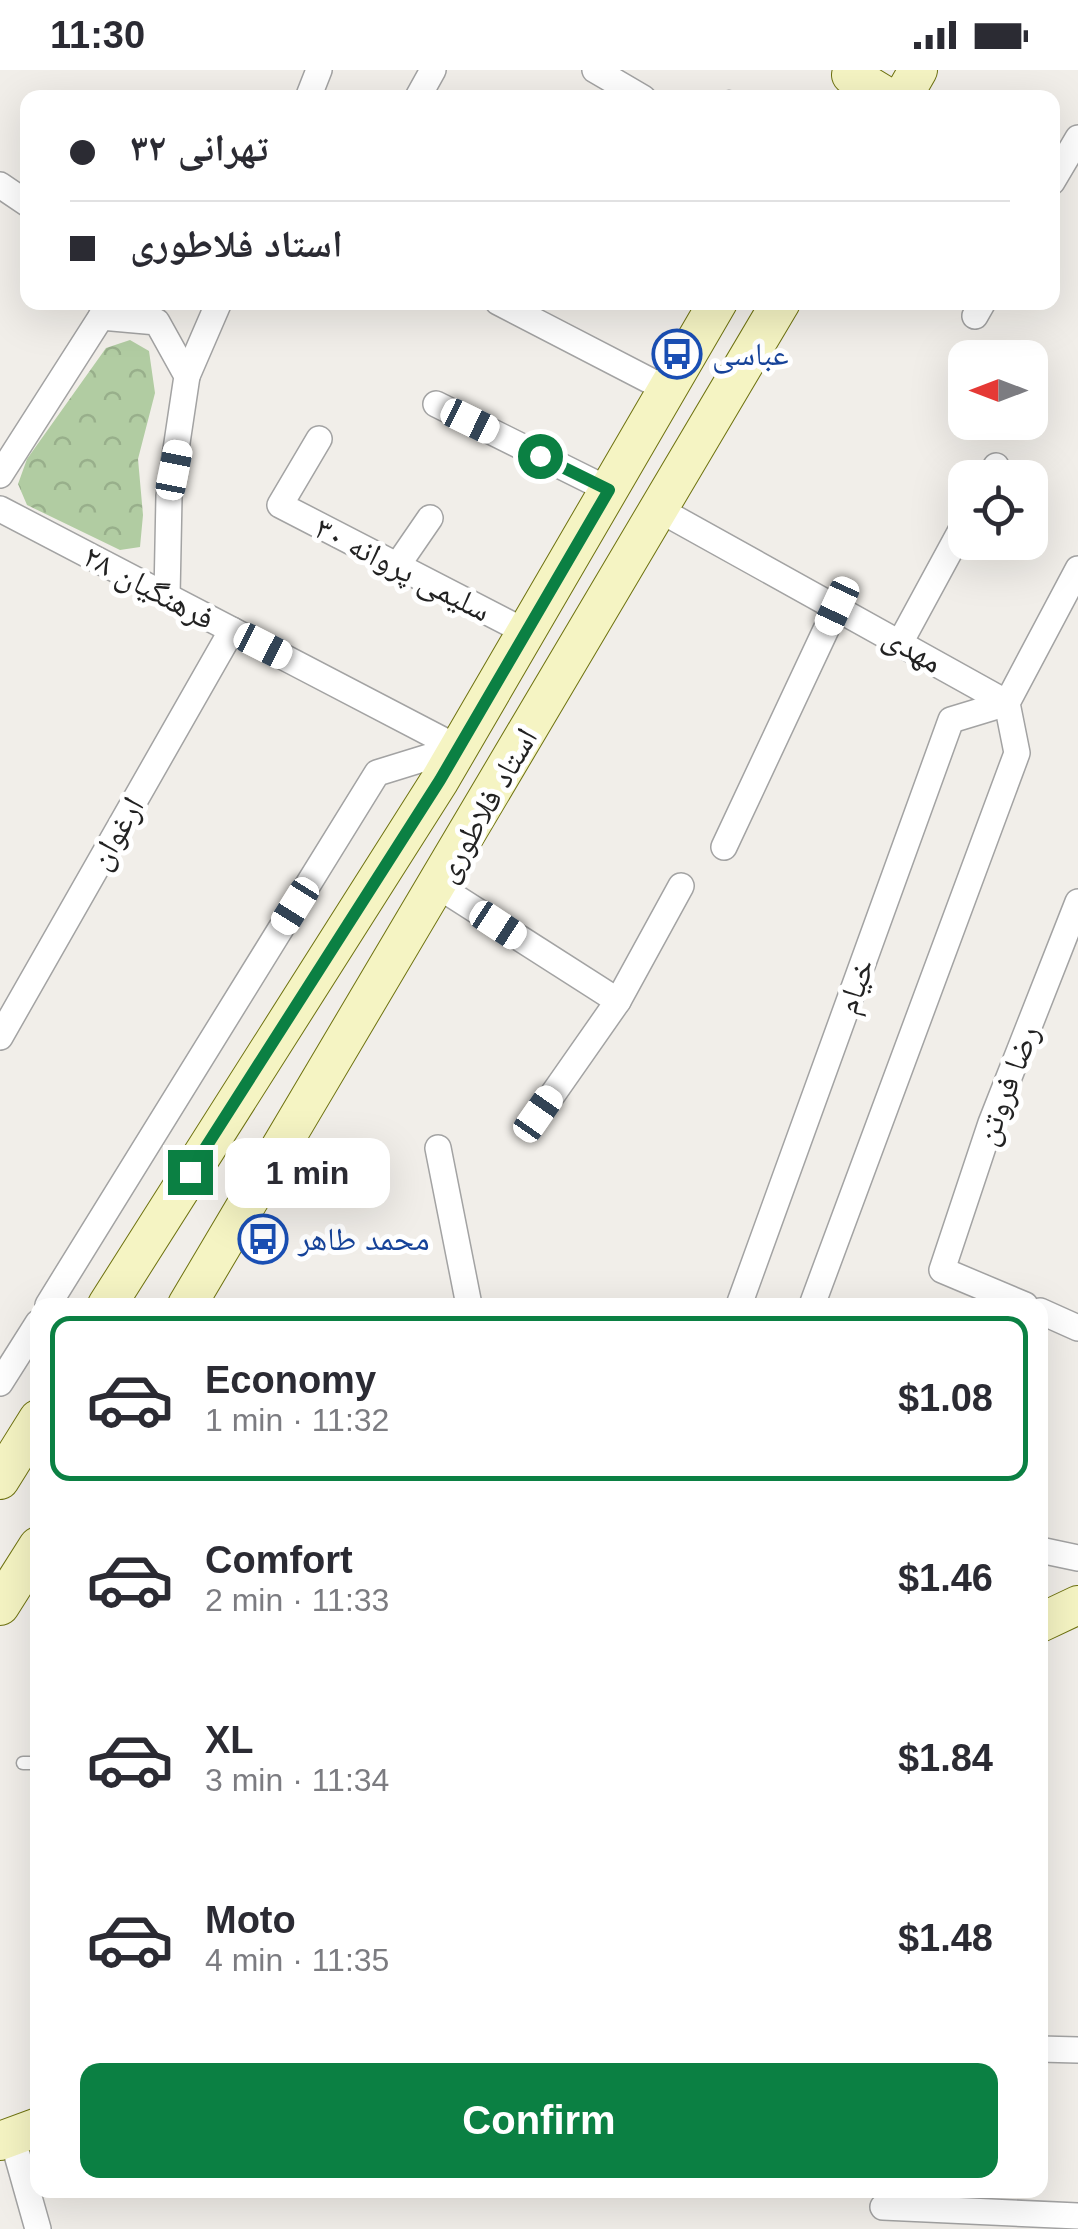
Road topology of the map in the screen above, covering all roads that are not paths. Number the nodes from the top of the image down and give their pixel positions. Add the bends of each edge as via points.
1 (594, 70) edge
2 (629, 90) edge
3 (1078, 138) edge
4 (1060, 168) edge
5 (97, 310) edge
6 (216, 310) edge
7 (513, 310) edge
8 (713, 310) edge
9 (776, 310) edge
10 (187, 376) junction
11 (668, 390) junction
12 (436, 404) dead end
13 (319, 439) dead end
14 (0, 475) edge
15 (609, 490) junction
16 (0, 509) edge
17 (660, 510) junction
18 (430, 518) dead end
19 (948, 555) edge
20 (398, 566) junction
21 (1078, 569) edge
22 (168, 596) junction
23 (837, 606) junction
24 (232, 630) junction
25 (526, 632) junction
26 (901, 642) junction
27 (1006, 703) junction
28 (458, 748) junction
29 (724, 847) dead end
30 (438, 886) junction
31 (682, 886) dead end
32 (1078, 902) edge
33 (356, 912) junction
34 (404, 944) junction
35 (618, 1002) junction
36 (0, 1037) edge
37 (538, 1114) dead end
38 (438, 1148) dead end
39 (52, 1298) edge
40 (111, 1298) edge
41 (191, 1298) edge
42 (468, 1298) edge
43 (742, 1298) edge
44 (815, 1298) edge
45 (1008, 1298) edge
46 (1048, 1315) edge
47 (1078, 1328) edge
48 (30, 1335) edge
49 (0, 1383) edge
50 (30, 1432) edge
51 (0, 1480) edge
52 (1048, 1552) edge
53 (1078, 1558) edge
54 (30, 1559) edge
55 (1078, 1605) edge
56 (0, 1606) edge
57 (1048, 1618) edge
58 (1048, 2049) edge
59 (1078, 2050) edge
60 (16, 2135) edge
61 (30, 2195) edge
62 (31, 2198) edge
63 (883, 2209) edge
64 (1078, 2216) edge
65 (38, 2229) edge

1 - 2 street
3 - 4 street
5 - 10 street via 157,322
5 - 14 street
6 - 10 street
7 - 11 street
8 - 11 main road, استاد فلاطوری
9 - 17 main road, استاد فلاطوری
10 - 22 street via 169,496
11 - 15 main road, استاد فلاطوری
12 - 15 street
13 - 20 street, سلیمی پروانه ۳۰ via 280,506
15 - 25 main road, استاد فلاطوری
16 - 22 street, فرهنگیان ۲۸
17 - 23 street, مهدی
17 - 30 main road, استاد فلاطوری
18 - 20 street
19 - 26 street
20 - 25 street, سلیمی پروانه ۳۰
21 - 27 street
22 - 24 street, فرهنگیان ۲۸
23 - 26 street, مهدی
23 - 29 street
24 - 28 street, فرهنگیان ۲۸
24 - 36 street, ارغوان
25 - 28 main road, استاد فلاطوری
26 - 27 street, مهدی
27 - 43 street, خیام via 952,720
27 - 44 street via 1017,753
28 - 33 main road, استاد فلاطوری
28 - 39 street via 377,773
30 - 34 main road, استاد فلاطوری
30 - 35 street
31 - 35 street
32 - 45 street, رضا فروتن via 942,1270
33 - 34 main road
33 - 40 main road, استاد فلاطوری
34 - 41 main road, استاد فلاطوری
35 - 37 street
38 - 42 street
46 - 47 street
48 - 49 street
50 - 51 main road
52 - 53 street
54 - 56 main road
55 - 57 main road
58 - 59 street
60 - 61 street
62 - 65 street
63 - 64 street

